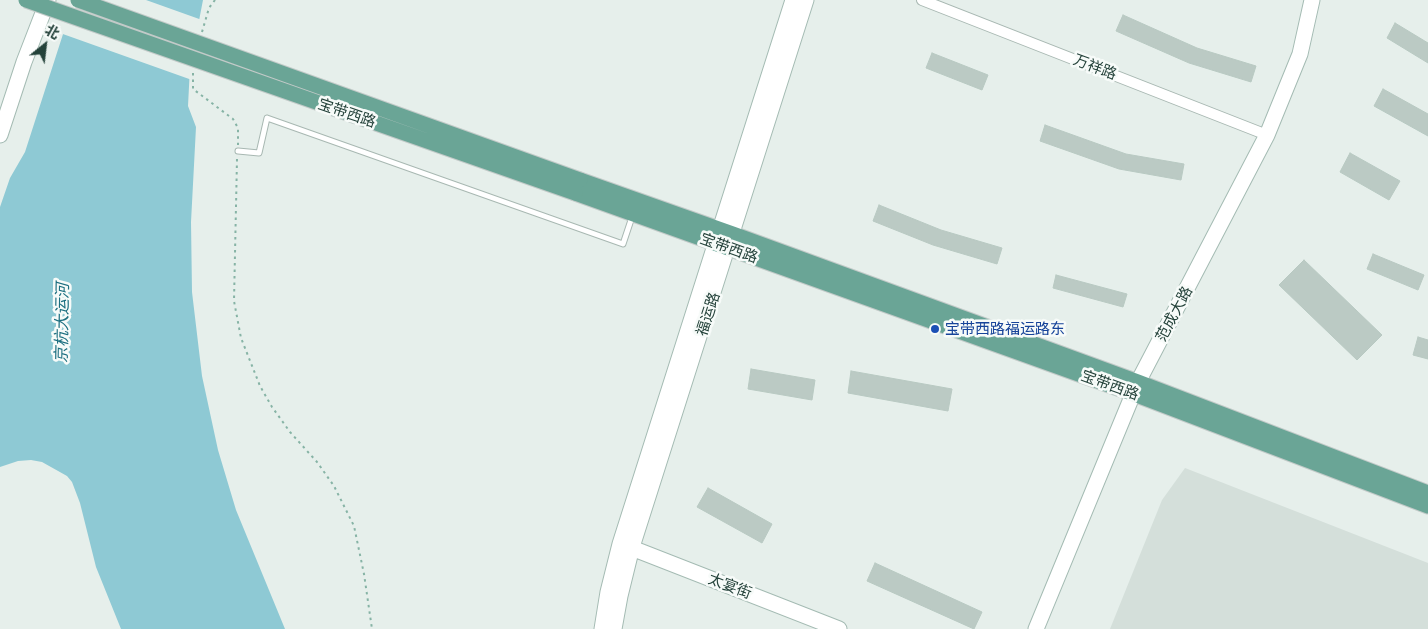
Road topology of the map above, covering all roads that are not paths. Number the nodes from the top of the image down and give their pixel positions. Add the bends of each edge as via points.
1 (26, 0) edge
2 (48, 0) edge
3 (78, 0) edge
4 (793, 0) edge
5 (806, 0) edge
6 (922, 0) edge
7 (1312, 0) edge
8 (24, 62) joint
9 (0, 135) edge
10 (1268, 135) junction
11 (238, 151) road end
12 (577, 186) junction
13 (633, 214) junction
14 (725, 239) junction
15 (1136, 388) junction
16 (1428, 493) edge
17 (1428, 506) edge
18 (626, 546) junction
19 (602, 629) edge
20 (614, 629) edge
21 (839, 629) edge
22 (1036, 629) edge

1 - 12 main road, 宝带西路, bridge
2 - 8 lane
3 - 12 main road, 宝带西路, bridge
4 - 14 street, 福运路
5 - 14 street, 福运路
6 - 10 street, 万祥路
7 - 10 street, 范成大路 via 1300,54
8 - 9 street
10 - 15 street, 范成大路
11 - 13 lane via 260,153 267,118 623,244
12 - 13 main road, 宝带西路
12 - 14 main road, 宝带西路
13 - 14 main road, 宝带西路
14 - 15 main road, 宝带西路
14 - 18 street, 福运路
15 - 16 main road, 宝带西路
15 - 17 main road, 宝带西路
15 - 22 street, 范成大路
18 - 19 street, 福运路 via 608,592
18 - 20 street, 福运路
18 - 21 street, 太宴街

